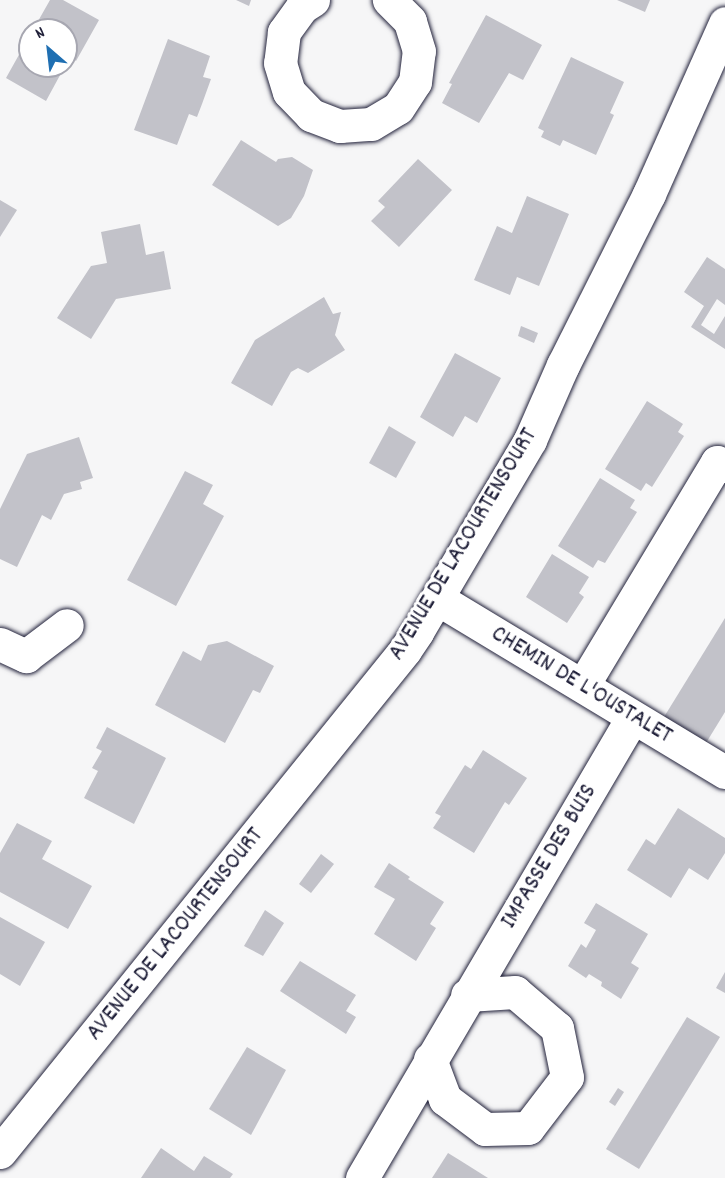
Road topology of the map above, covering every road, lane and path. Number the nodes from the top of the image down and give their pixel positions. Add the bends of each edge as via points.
1 (313, 0) edge
2 (389, 0) edge
3 (725, 22) edge
4 (725, 466) edge
5 (438, 599) junction
6 (67, 625) dead end
7 (0, 644) edge
8 (582, 685) junction
9 (632, 718) junction
10 (725, 772) edge
11 (467, 995) junction
12 (430, 1059) junction
13 (0, 1152) edge
14 (362, 1178) edge

1 - 2 street via 302,7 284,32 280,63 289,92 303,108 340,126 371,124 398,108 415,82 419,51 410,21
3 - 5 street, AVENUE DE LACOURTENSOURT via 649,194 530,440
4 - 8 street via 717,462
5 - 8 street, CHEMIN DE L'OUSTALET
5 - 13 street, AVENUE DE LACOURTENSOURT via 405,651
6 - 7 street via 26,656
8 - 9 street, CHEMIN DE L'OUSTALET
9 - 10 street, CHEMIN DE L'OUSTALET
9 - 11 street, IMPASSE DES BUIS
11 - 12 street, IMPASSE DES BUIS
11 - 12 street via 515,992 557,1029 567,1077 528,1128 484,1129 445,1099
12 - 14 street, IMPASSE DES BUIS

